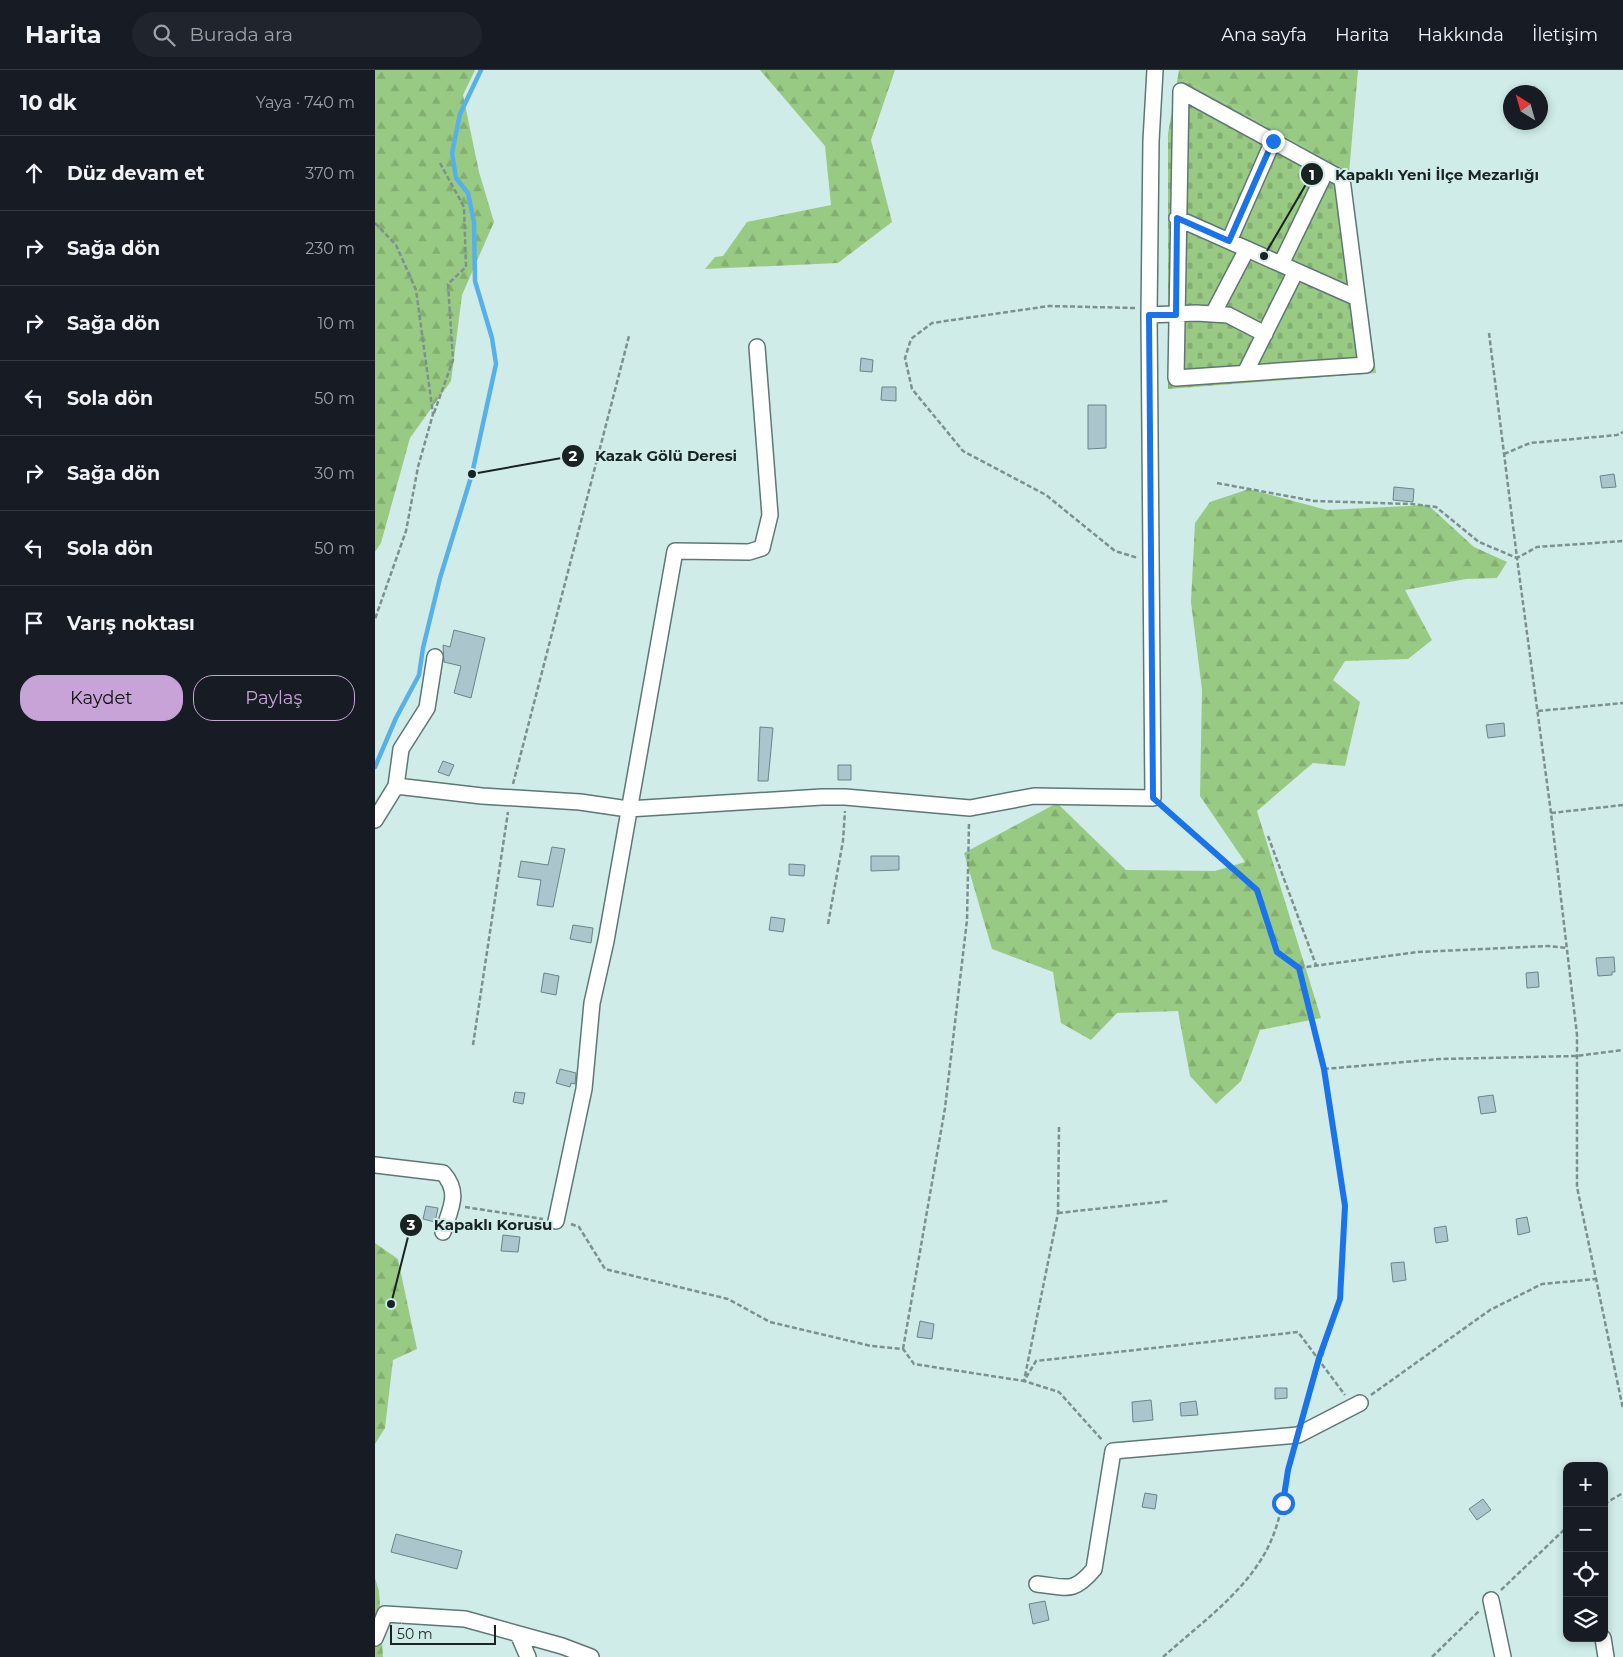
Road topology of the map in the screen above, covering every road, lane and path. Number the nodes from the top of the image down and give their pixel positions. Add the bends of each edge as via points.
1 (1155, 70) edge
2 (1273, 141) junction
3 (441, 163) dead end
4 (1326, 170) junction
5 (1177, 218) junction
6 (375, 223) edge
7 (1229, 241) junction
8 (1247, 249) junction
9 (1281, 264) junction
10 (1296, 271) junction
11 (1357, 298) junction
12 (1149, 312) junction
13 (1213, 314) junction
14 (1176, 315) junction
15 (1489, 333) dead end
16 (1265, 334) junction
17 (629, 336) dead end
18 (757, 347) dead end
19 (1245, 373) junction
20 (433, 414) junction
21 (1623, 432) edge
22 (1504, 454) junction
23 (1217, 483) dead end
24 (1623, 541) edge
25 (1517, 558) junction
26 (1151, 562) junction
27 (375, 619) edge
28 (435, 657) dead end
29 (1623, 703) edge
30 (1538, 711) junction
31 (396, 786) junction
32 (845, 797) junction
33 (510, 798) junction
34 (1153, 798) junction
35 (1623, 805) edge
36 (970, 808) junction
37 (628, 809) junction
38 (1551, 813) junction
39 (375, 820) edge
40 (1268, 836) dead end
41 (828, 924) dead end
42 (1567, 948) junction
43 (1316, 966) junction
44 (1299, 968) junction
45 (473, 1045) dead end
46 (1623, 1050) edge
47 (1576, 1056) junction
48 (1324, 1069) junction
49 (1059, 1128) dead end
50 (375, 1165) edge
51 (453, 1199) junction
52 (1168, 1201) dead end
53 (1058, 1213) junction
54 (556, 1221) junction
55 (443, 1232) dead end
56 (1596, 1279) junction
57 (903, 1349) junction
58 (1319, 1358) junction
59 (1024, 1381) junction
60 (1360, 1403) junction
61 (1623, 1409) edge
62 (1298, 1435) junction
63 (1113, 1451) junction
64 (1623, 1493) edge
65 (1608, 1502) edge
66 (1037, 1584) dead end
67 (1491, 1600) dead end
68 (518, 1634) junction
69 (375, 1638) edge
70 (1604, 1642) edge
71 (528, 1657) edge
72 (591, 1657) edge
73 (1163, 1657) edge
74 (1503, 1657) edge
75 (1606, 1657) edge

1 - 12 street
2 - 4 street
2 - 5 street via 1181,91
2 - 7 street
3 - 20 path via 464,207 466,267 448,284 453,360
4 - 9 street
4 - 11 street via 1342,179
5 - 7 street
5 - 14 street
6 - 20 path via 396,245 416,290
7 - 8 street
8 - 9 street
8 - 13 street
9 - 10 street
10 - 11 street
10 - 16 street
11 - 19 street via 1366,365
12 - 14 street
12 - 26 street
12 - 26 path via 1049,306 932,323 911,339 905,358 912,389 963,451 1046,494 1115,551
13 - 14 street
13 - 16 street via 1228,315
14 - 19 street via 1176,378
15 - 22 path
16 - 19 street
17 - 33 path
18 - 37 street via 770,515 761,548 749,552 675,551
20 - 27 path via 418,467 406,531
21 - 22 path via 1530,443
22 - 25 path
23 - 25 path via 1313,501 1436,507 1479,542
24 - 25 path via 1537,547
25 - 30 path
26 - 34 street
28 - 31 street via 427,708 401,748
29 - 30 path
30 - 38 path
31 - 33 street
31 - 39 street
32 - 36 street
32 - 37 street
32 - 41 path via 843,841
33 - 37 street via 580,802
33 - 45 path
34 - 36 street via 1034,796
34 - 44 path via 1257,890 1277,952
35 - 38 path
36 - 57 path via 967,920 945,1108
37 - 54 street via 606,942 592,1003 584,1089
38 - 42 path
40 - 43 path
42 - 43 path via 1548,946 1418,952
42 - 47 path via 1577,1035
43 - 44 path
44 - 48 path
46 - 47 path
47 - 48 path via 1439,1059
47 - 56 path via 1577,1186
48 - 58 path via 1345,1206 1340,1299
49 - 53 path
50 - 51 street via 443,1173 453,1184
51 - 54 path via 465,1207
51 - 55 street
52 - 53 path
53 - 59 path
54 - 57 path via 579,1227 605,1269 728,1299 770,1322 871,1346
56 - 60 path via 1543,1284 1490,1310
56 - 61 path
57 - 59 path via 914,1364
58 - 59 path via 1297,1332 1036,1361
58 - 60 path via 1345,1395
58 - 62 path
59 - 63 path via 1059,1392
60 - 62 street
62 - 63 street
62 - 73 path via 1273,1536 1257,1565 1238,1590
63 - 66 street via 1094,1569 1073,1587
64 - 65 path
67 - 74 street
68 - 69 street via 465,1619 385,1614
68 - 71 street
68 - 72 street
70 - 75 street

